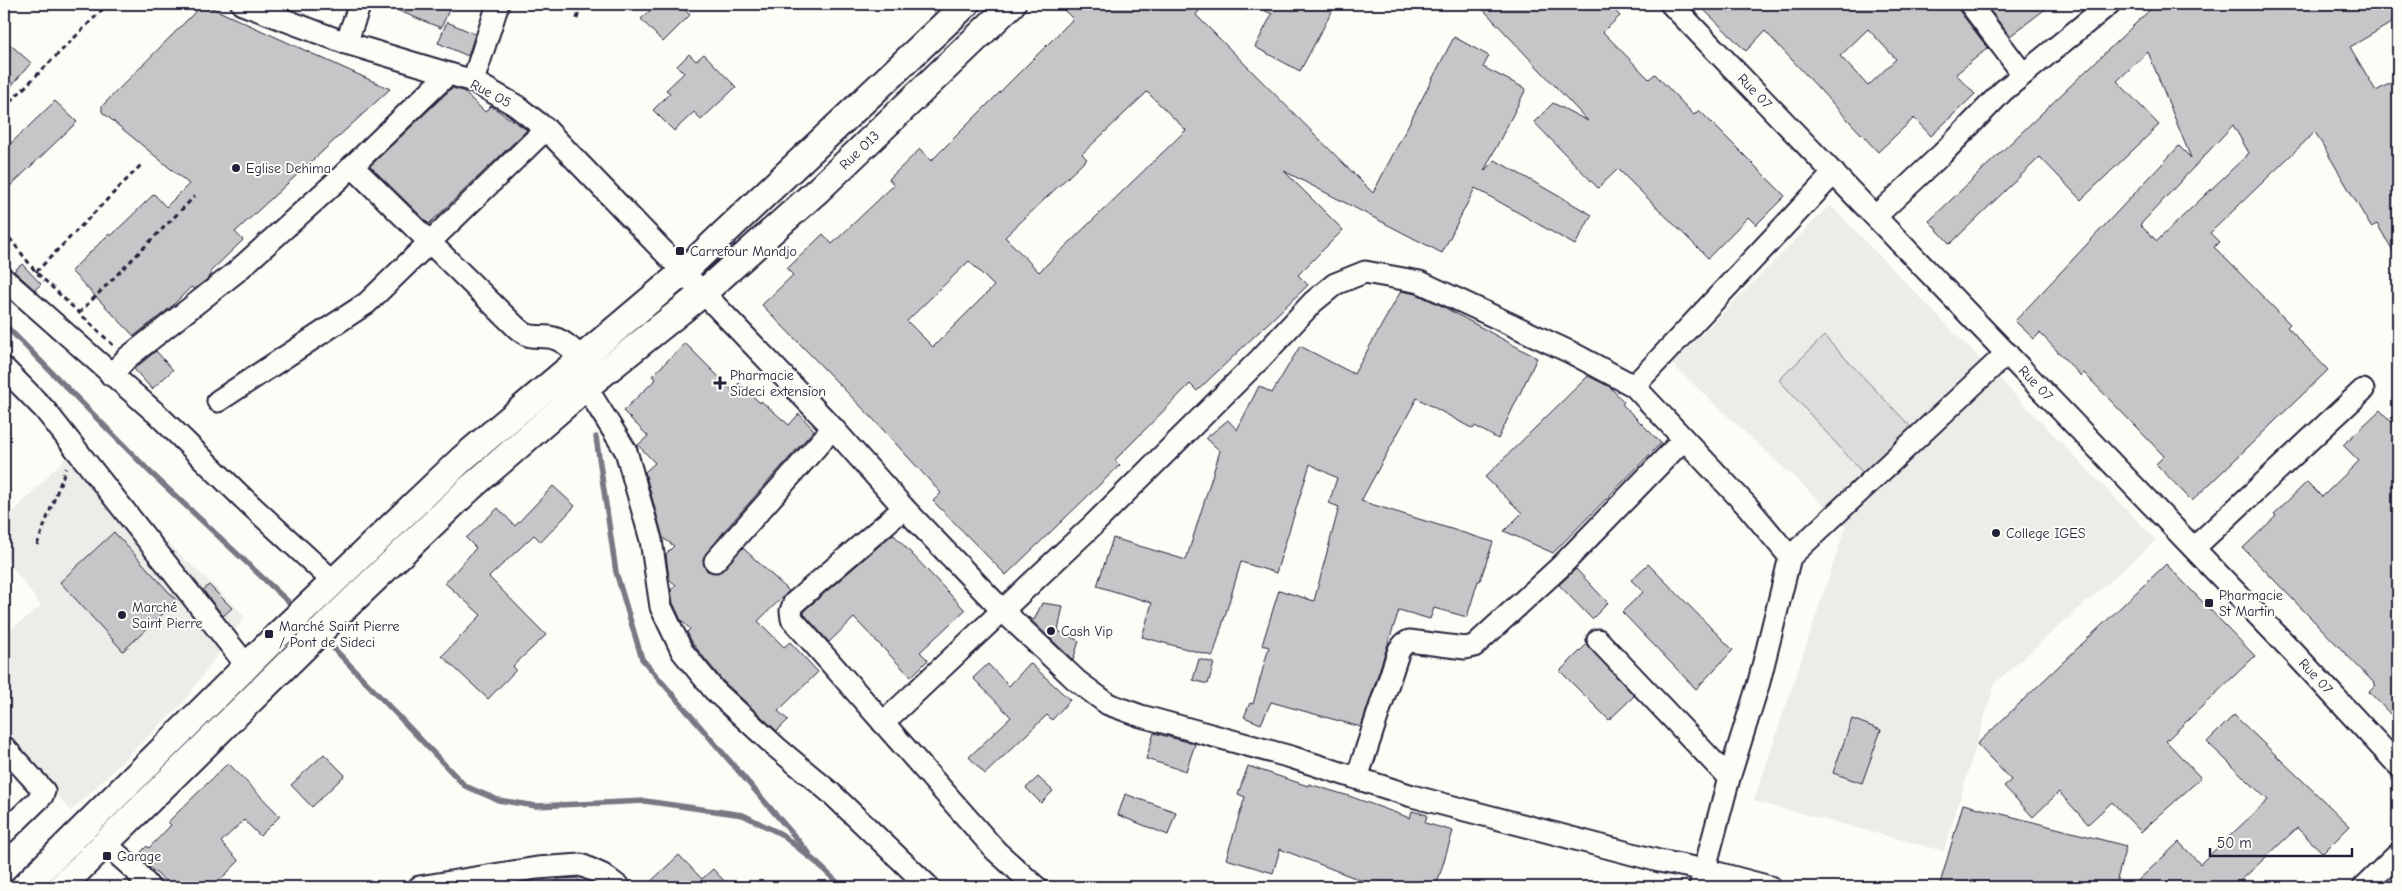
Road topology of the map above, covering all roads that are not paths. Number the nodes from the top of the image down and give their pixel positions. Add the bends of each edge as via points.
1 (242, 4) edge
2 (360, 4) edge
3 (498, 4) edge
4 (966, 4) edge
5 (1012, 4) edge
6 (1671, 4) edge
7 (1970, 4) edge
8 (2109, 4) edge
9 (346, 43) junction
10 (448, 74) junction
11 (2023, 74) junction
12 (472, 81) junction
13 (546, 129) junction
14 (352, 166) junction
15 (1834, 173) junction
16 (1876, 216) junction
17 (429, 242) junction
18 (682, 273) junction
19 (4, 279) edge
20 (703, 293) junction
21 (2007, 353) junction
22 (582, 359) junction
23 (4, 368) edge
24 (111, 375) junction
25 (1634, 386) junction
26 (586, 387) junction
27 (2363, 390) dead end
28 (218, 401) dead end
29 (833, 428) junction
30 (1682, 440) junction
31 (904, 508) junction
32 (2194, 548) junction
33 (1790, 557) junction
34 (715, 561) dead end
35 (335, 583) junction
36 (324, 610) junction
37 (1002, 610) junction
38 (1598, 640) dead end
39 (247, 666) junction
40 (884, 723) junction
41 (4, 747) edge
42 (2398, 765) edge
43 (1357, 778) junction
44 (1729, 778) junction
45 (4, 833) edge
46 (106, 844) junction
47 (2398, 854) edge
48 (1703, 879) edge
49 (24, 887) edge
50 (61, 887) edge
51 (149, 887) edge
52 (422, 887) edge
53 (619, 887) edge
54 (929, 887) edge
55 (1036, 887) edge
56 (1770, 887) edge
57 (2364, 887) edge

1 - 9 street, Rue O5
2 - 9 street
3 - 12 street
4 - 18 main road
5 - 20 main road, Rue O13 via 818,190
6 - 15 street, Rue 07
7 - 11 street
8 - 11 street
9 - 10 street, Rue O5
10 - 12 street, Rue O5
10 - 14 street
11 - 16 street
12 - 13 street, Rue O5
13 - 17 street
13 - 18 street, Rue O5
14 - 17 street
14 - 24 street via 236,272 127,358
15 - 16 street, Rue 07
15 - 25 street
16 - 21 street, Rue 07
17 - 22 street via 525,334 532,338 556,339
17 - 28 street via 367,303
18 - 20 street, Rue O5
18 - 22 main road
19 - 24 street
20 - 26 main road, Rue O13
20 - 29 street, Rue O5
21 - 32 street, Rue 07
21 - 33 street
22 - 35 main road via 462,459
23 - 39 street via 45,410
24 - 35 street via 158,414
25 - 30 street
25 - 37 street via 1570,352 1420,282 1365,272 1336,284 1313,302 1260,360
26 - 36 main road, Rue O13
26 - 54 street via 626,451 651,540 661,607 682,651 714,690 832,794
27 - 32 street
29 - 31 street, Rue O5
29 - 34 street
30 - 33 street via 1748,507
30 - 43 street via 1560,566 1474,646 1465,648 1409,641 1404,644 1399,650
31 - 37 street, Rue O5
31 - 40 street via 794,602 791,611 792,619
32 - 42 street, Rue 07
33 - 44 street via 1759,682
35 - 36 main road
36 - 39 main road via 282,631
36 - 46 main road via 301,650
37 - 40 street
37 - 43 street, Rue O5 via 1077,681 1108,704
38 - 44 street
39 - 49 main road
40 - 55 street via 996,851
41 - 45 street via 44,791
43 - 48 street, Rue O5 via 1412,796 1659,861
44 - 48 street
46 - 50 main road
46 - 51 street via 136,870
47 - 57 street
48 - 56 street, Rue O5
52 - 53 street via 537,868 581,865

